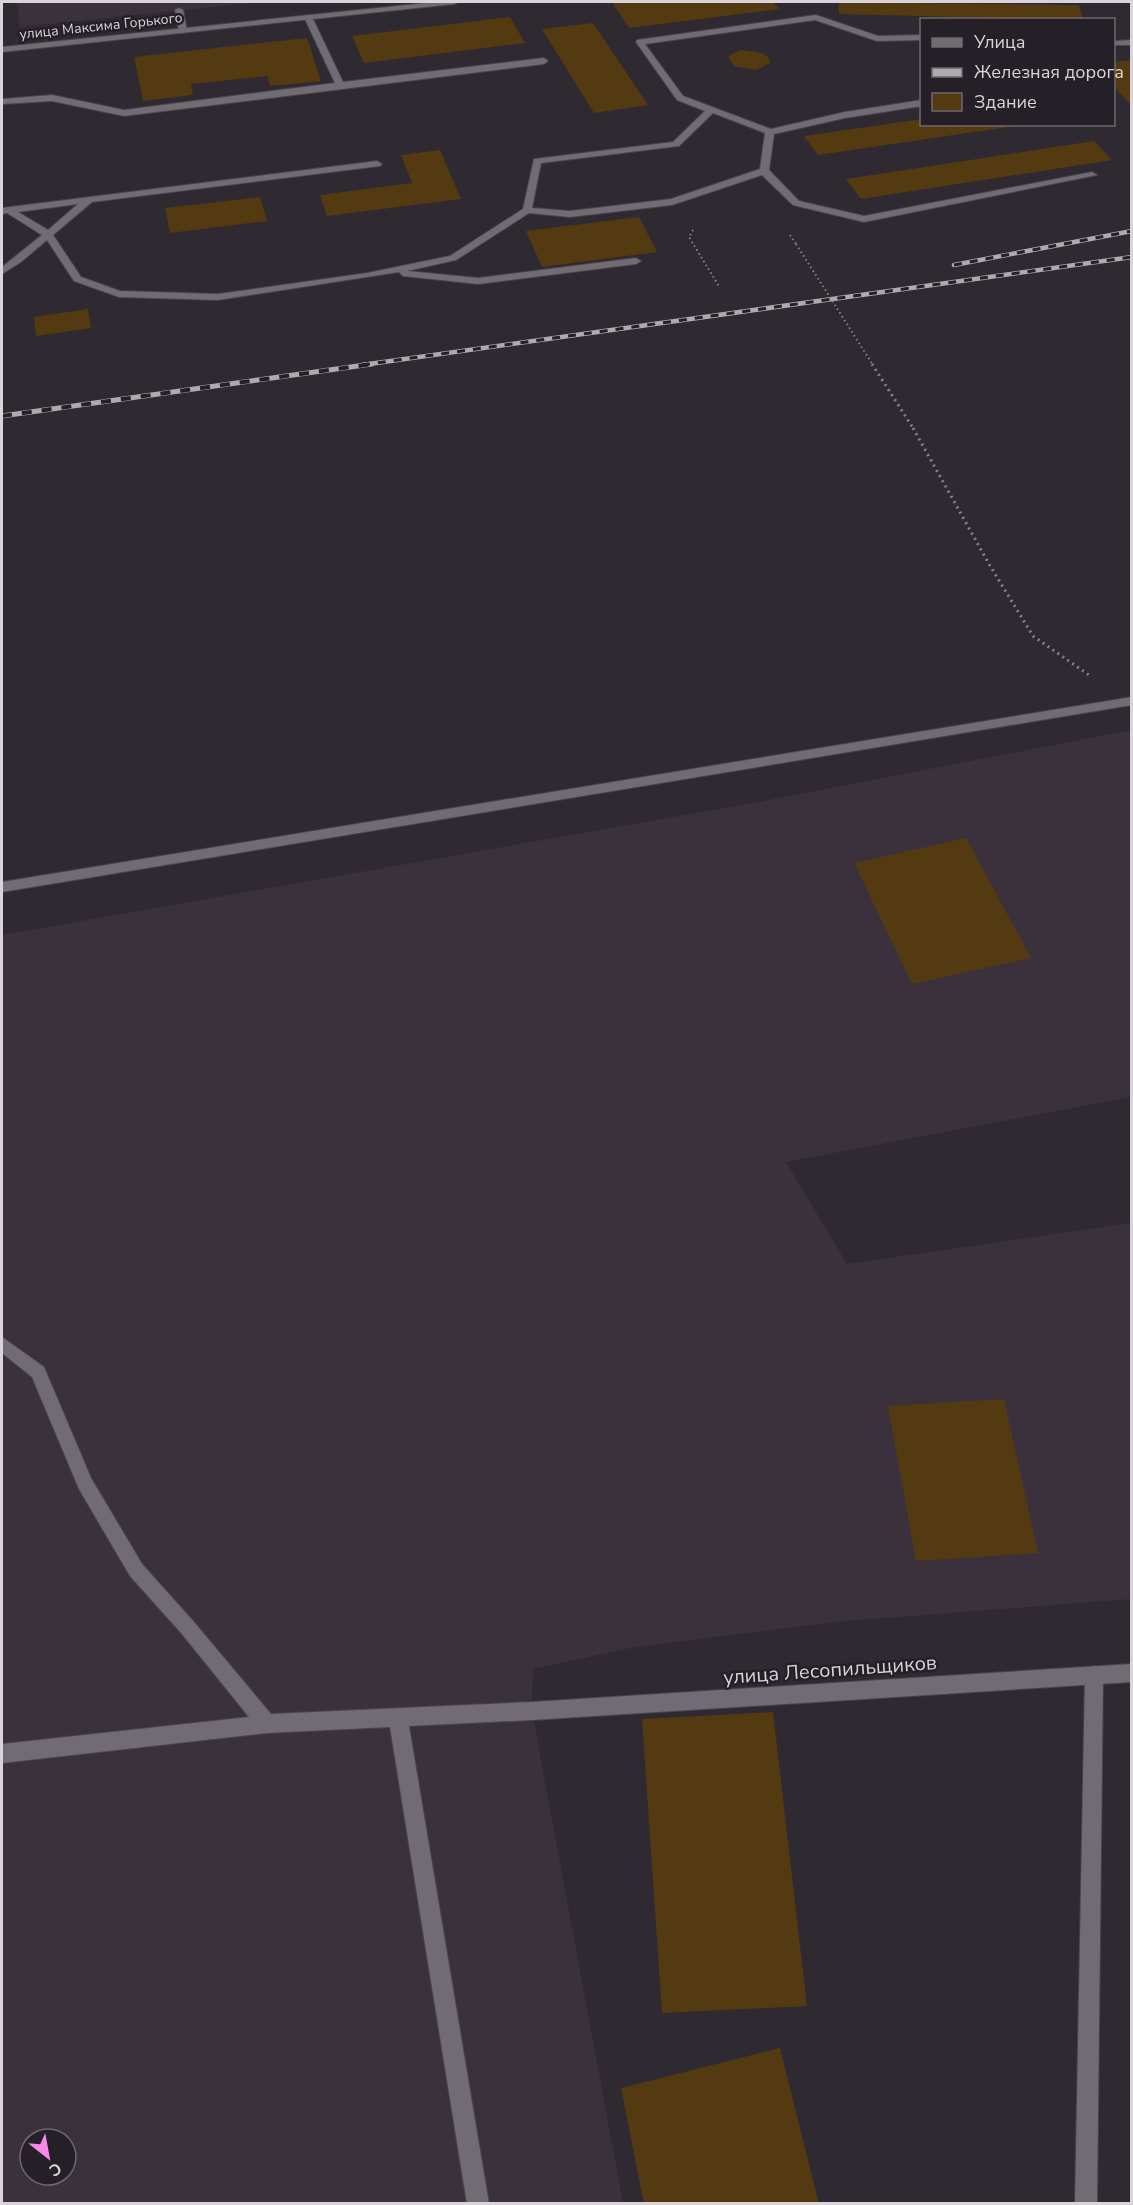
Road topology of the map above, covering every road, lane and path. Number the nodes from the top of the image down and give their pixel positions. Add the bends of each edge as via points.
1 (454, 2) edge
2 (179, 10) dead end
3 (308, 17) junction
4 (183, 31) junction
5 (920, 37) edge
6 (1131, 42) edge
7 (1115, 43) edge
8 (2, 50) edge
9 (544, 61) dead end
10 (340, 85) junction
11 (2, 102) edge
12 (920, 102) edge
13 (711, 110) junction
14 (770, 132) junction
15 (378, 164) dead end
16 (764, 171) junction
17 (1092, 175) dead end
18 (89, 200) junction
19 (5, 210) edge
20 (527, 210) junction
21 (696, 224) dead end
22 (48, 234) junction
23 (796, 244) dead end
24 (636, 261) dead end
25 (2, 271) edge
26 (388, 271) junction
27 (720, 288) dead end
28 (1129, 701) edge
29 (2, 887) edge
30 (2, 1344) edge
31 (1131, 1673) edge
32 (1094, 1675) junction
33 (398, 1718) junction
34 (267, 1724) junction
35 (2, 1754) edge
36 (478, 2204) edge
37 (1086, 2204) edge

1 - 3 street, улица Максима Горького
2 - 4 street
3 - 4 street, улица Максима Горького
3 - 10 street
4 - 8 street, улица Максима Горького
5 - 13 street via 877,39 816,17 640,42 680,98
6 - 7 street
9 - 10 street
10 - 11 street via 124,113 51,98
12 - 14 street
13 - 14 street
13 - 20 street via 676,144 537,161
14 - 16 street
15 - 18 street
16 - 17 street via 796,203 864,219
16 - 20 street via 672,202 570,214
18 - 19 street
18 - 22 street
19 - 22 street
20 - 26 street via 453,258
21 - 27 path via 689,237
22 - 25 street
22 - 26 street via 77,279 119,294 218,297
23 - 28 path, bridge via 913,428 1033,636
24 - 26 street via 478,282
28 - 29 street
30 - 34 street via 38,1372 85,1483 136,1570
31 - 32 street, улица Лесопильщиков
32 - 33 street, улица Лесопильщиков
32 - 37 street
33 - 34 street, улица Лесопильщиков
33 - 36 street
34 - 35 street, улица Лесопильщиков

